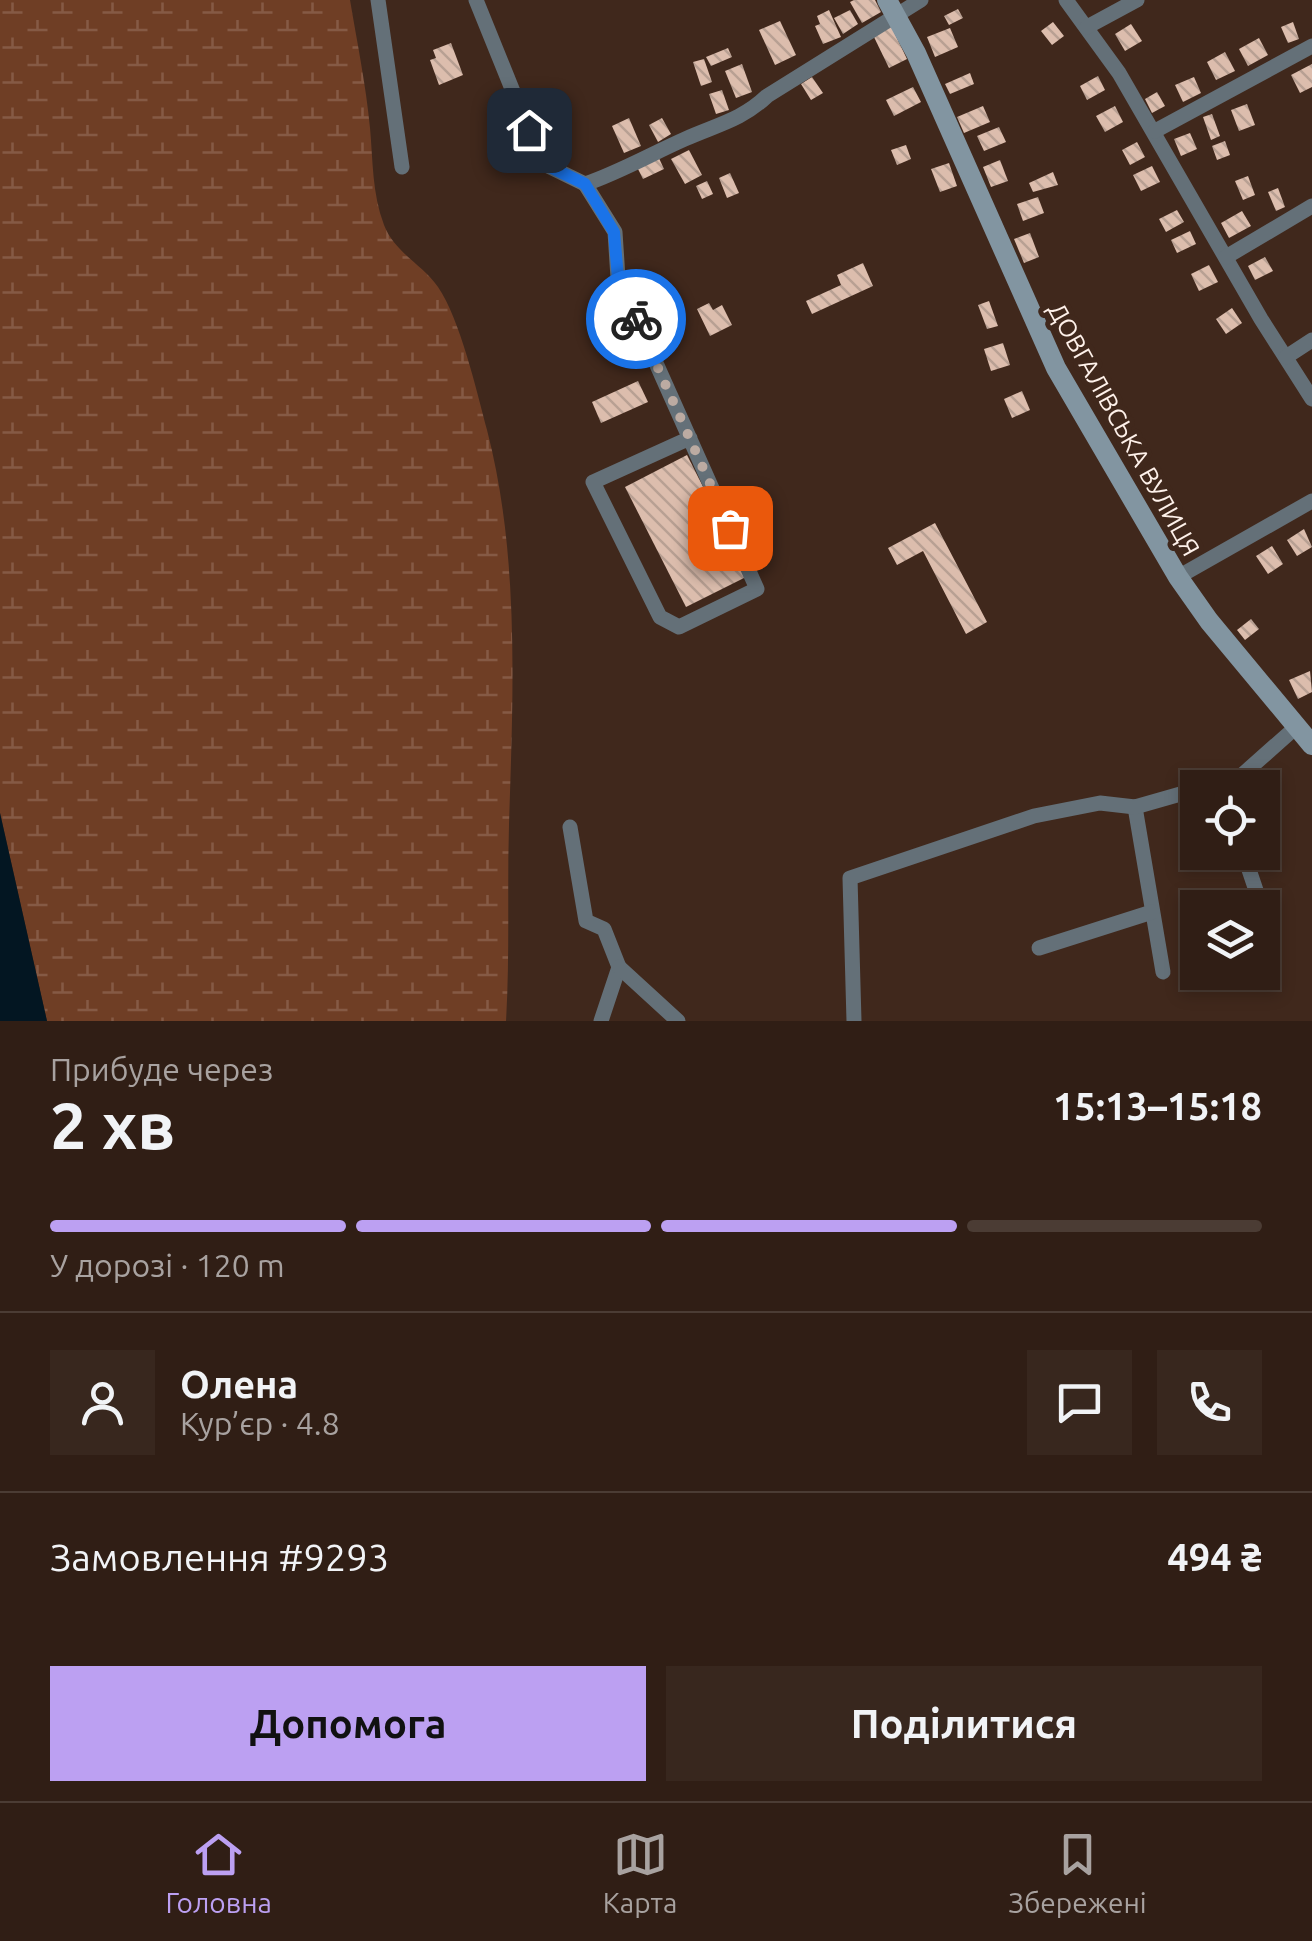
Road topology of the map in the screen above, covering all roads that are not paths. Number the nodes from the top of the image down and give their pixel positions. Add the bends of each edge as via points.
1 (378, 0) edge
2 (476, 0) edge
3 (921, 0) edge
4 (1066, 0) edge
5 (1137, 0) edge
6 (891, 7) edge
7 (1087, 28) junction
8 (1312, 46) edge
9 (1154, 131) junction
10 (402, 167) dead end
11 (585, 184) junction
12 (1312, 206) edge
13 (1226, 258) junction
14 (1312, 340) edge
15 (1286, 357) junction
16 (1312, 399) edge
17 (690, 438) junction
18 (1312, 501) edge
19 (1178, 577) junction
20 (1295, 728) junction
21 (1312, 745) edge
22 (1247, 770) edge
23 (1180, 794) edge
24 (1136, 807) junction
25 (570, 827) dead end
26 (1152, 912) junction
27 (1038, 948) dead end
28 (620, 967) junction
29 (1163, 972) dead end
30 (601, 1021) edge
31 (678, 1021) edge
32 (854, 1021) edge

1 - 10 street
2 - 11 street via 542,163
3 - 6 street
4 - 7 street
5 - 7 street
6 - 11 street via 733,122
6 - 19 street, ДОВГАЛІВСЬКА ВУЛИЦЯ via 1056,368
7 - 9 street
8 - 9 street
9 - 13 street
11 - 17 street via 614,232 618,278
12 - 13 street
13 - 15 street
14 - 15 street
15 - 16 street
17 - 17 street via 757,589 679,627 660,617 594,482
18 - 19 street
19 - 20 street, ДОВГАЛІВСЬКА ВУЛИЦЯ
20 - 21 street, ДОВГАЛІВСЬКА ВУЛИЦЯ
20 - 22 street
23 - 24 street
24 - 26 street
24 - 32 street via 1100,803 1034,816 850,878
25 - 28 street via 586,921 604,929
26 - 27 street
26 - 29 street
28 - 30 street
28 - 31 street

